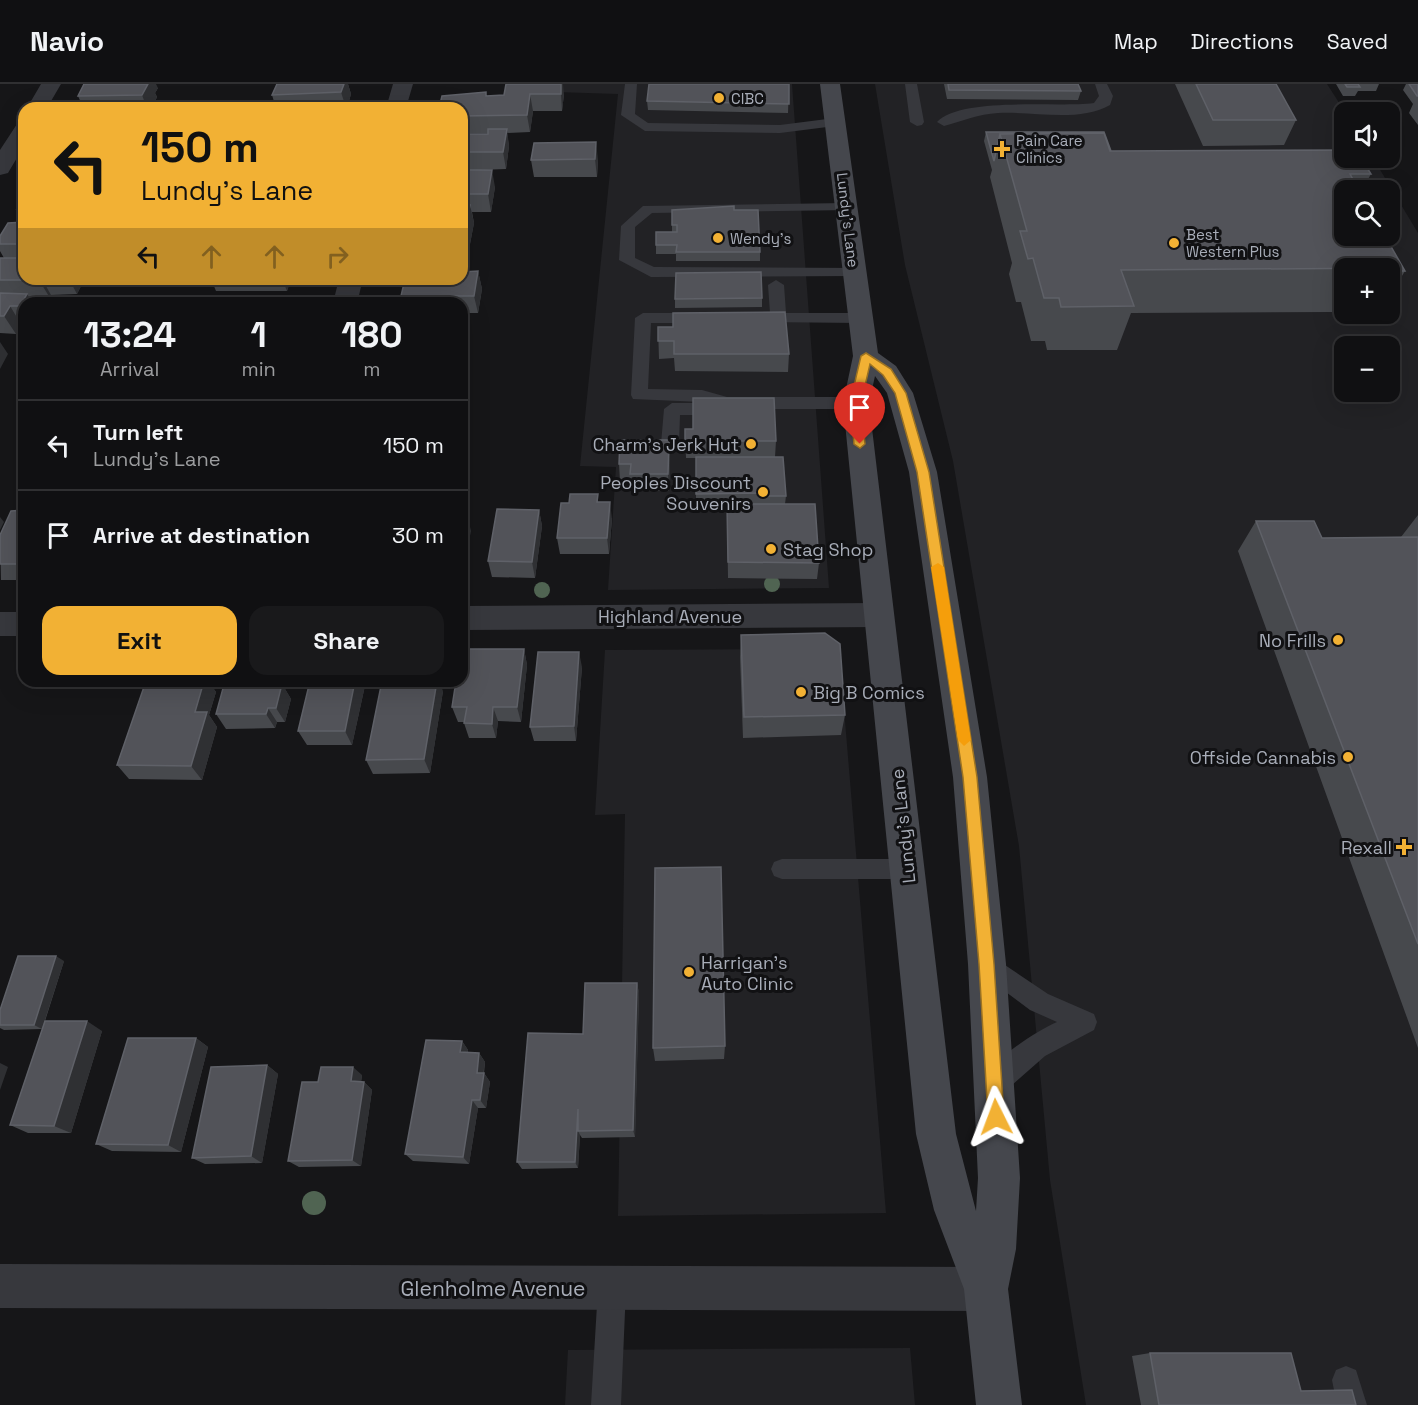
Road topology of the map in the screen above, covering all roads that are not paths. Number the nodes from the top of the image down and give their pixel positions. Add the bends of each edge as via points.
1 (51, 84) edge
2 (403, 84) edge
3 (630, 84) edge
4 (642, 84) edge
5 (830, 84) edge
6 (911, 84) edge
7 (1101, 84) edge
8 (40, 102) edge
9 (398, 102) edge
10 (835, 119) junction
11 (917, 122) dead end
12 (944, 122) dead end
13 (18, 139) edge
14 (0, 168) edge
15 (846, 207) junction
16 (854, 271) junction
17 (776, 285) dead end
18 (722, 318) edge
19 (744, 318) edge
20 (778, 318) junction
21 (860, 318) junction
22 (866, 356) junction
23 (727, 403) junction
24 (856, 403) junction
25 (670, 444) edge
26 (879, 615) junction
27 (468, 618) edge
28 (0, 624) edge
29 (18, 624) edge
30 (782, 869) dead end
31 (908, 869) junction
32 (987, 964) junction
33 (994, 1084) junction
34 (0, 1286) edge
35 (612, 1288) junction
36 (986, 1289) junction
37 (606, 1405) edge
38 (999, 1405) edge

1 - 8 street
2 - 9 street
3 - 10 lane via 628,115 645,127 780,129
4 - 10 lane via 643,107 656,114
5 - 10 main road, Lundy's Lane
6 - 11 lane
7 - 12 lane via 1106,96 1098,106 990,109
10 - 15 main road, Lundy's Lane
13 - 14 street
15 - 16 main road, Lundy's Lane
15 - 16 lane via 648,209 628,226 627,260 651,272
16 - 21 main road, Lundy's Lane
17 - 20 lane
18 - 23 lane via 643,318 639,395 702,396
19 - 20 lane
20 - 21 lane
21 - 22 main road, Lundy's Lane
22 - 24 main road, Lundy's Lane
22 - 32 main road, Lundy's Lane via 887,372 900,393 923,472 970,777
23 - 24 lane
23 - 25 lane via 717,408 672,409
24 - 26 main road, Lundy's Lane
26 - 27 street, Highland Avenue
26 - 31 main road, Lundy's Lane
28 - 29 street
30 - 31 lane
31 - 36 main road, Lundy's Lane via 936,1134 955,1210
32 - 33 main road, Lundy's Lane
32 - 33 lane via 1039,1002 1085,1022 1034,1048
33 - 36 main road, Lundy's Lane via 998,1214
34 - 35 street, Glenholme Avenue
35 - 36 street, Glenholme Avenue
35 - 37 lane
36 - 38 main road, Lundy's Lane

